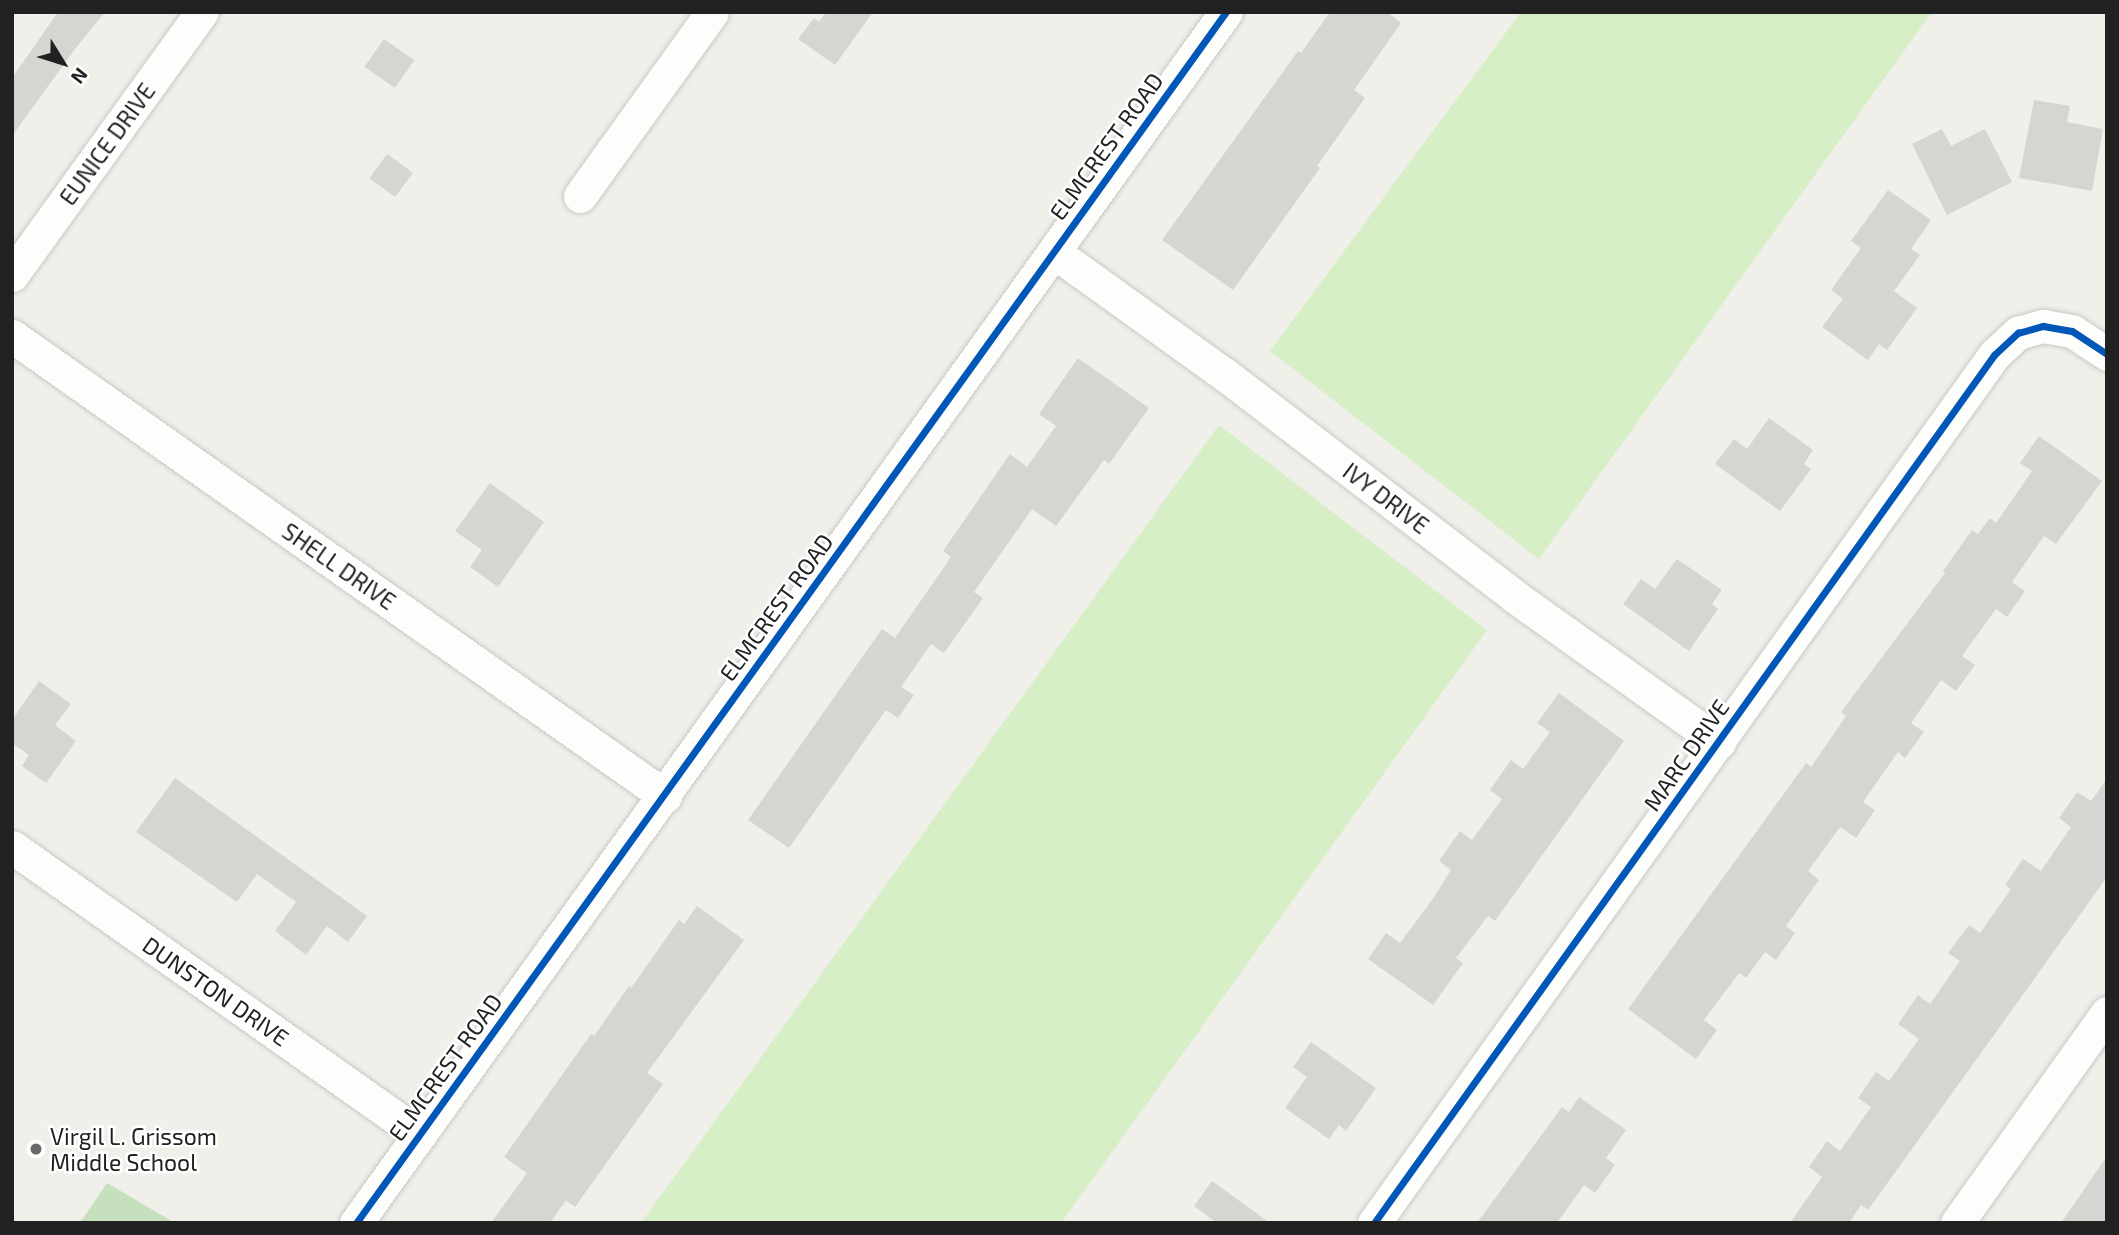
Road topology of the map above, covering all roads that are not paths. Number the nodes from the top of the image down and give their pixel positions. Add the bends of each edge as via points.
1 (202, 12) edge
2 (712, 12) edge
3 (1226, 12) edge
4 (580, 196) dead end
5 (1054, 252) junction
6 (12, 275) edge
7 (12, 336) edge
8 (2107, 354) edge
9 (1720, 742) junction
10 (665, 796) junction
11 (12, 847) edge
12 (2107, 1013) edge
13 (419, 1135) junction
14 (356, 1223) edge
15 (1374, 1223) edge
16 (1957, 1223) edge

1 - 6 street, EUNICE DRIVE
2 - 4 street
3 - 5 street, ELMCREST ROAD
5 - 9 street, IVY DRIVE via 1224,374 1514,596
5 - 10 street, ELMCREST ROAD
7 - 10 street, SHELL DRIVE
8 - 9 street, MARC DRIVE via 2072,331 2043,326 2018,333 1994,355
9 - 15 street, MARC DRIVE
10 - 13 street, ELMCREST ROAD
11 - 13 street, DUNSTON DRIVE
12 - 16 street
13 - 14 street, ELMCREST ROAD

